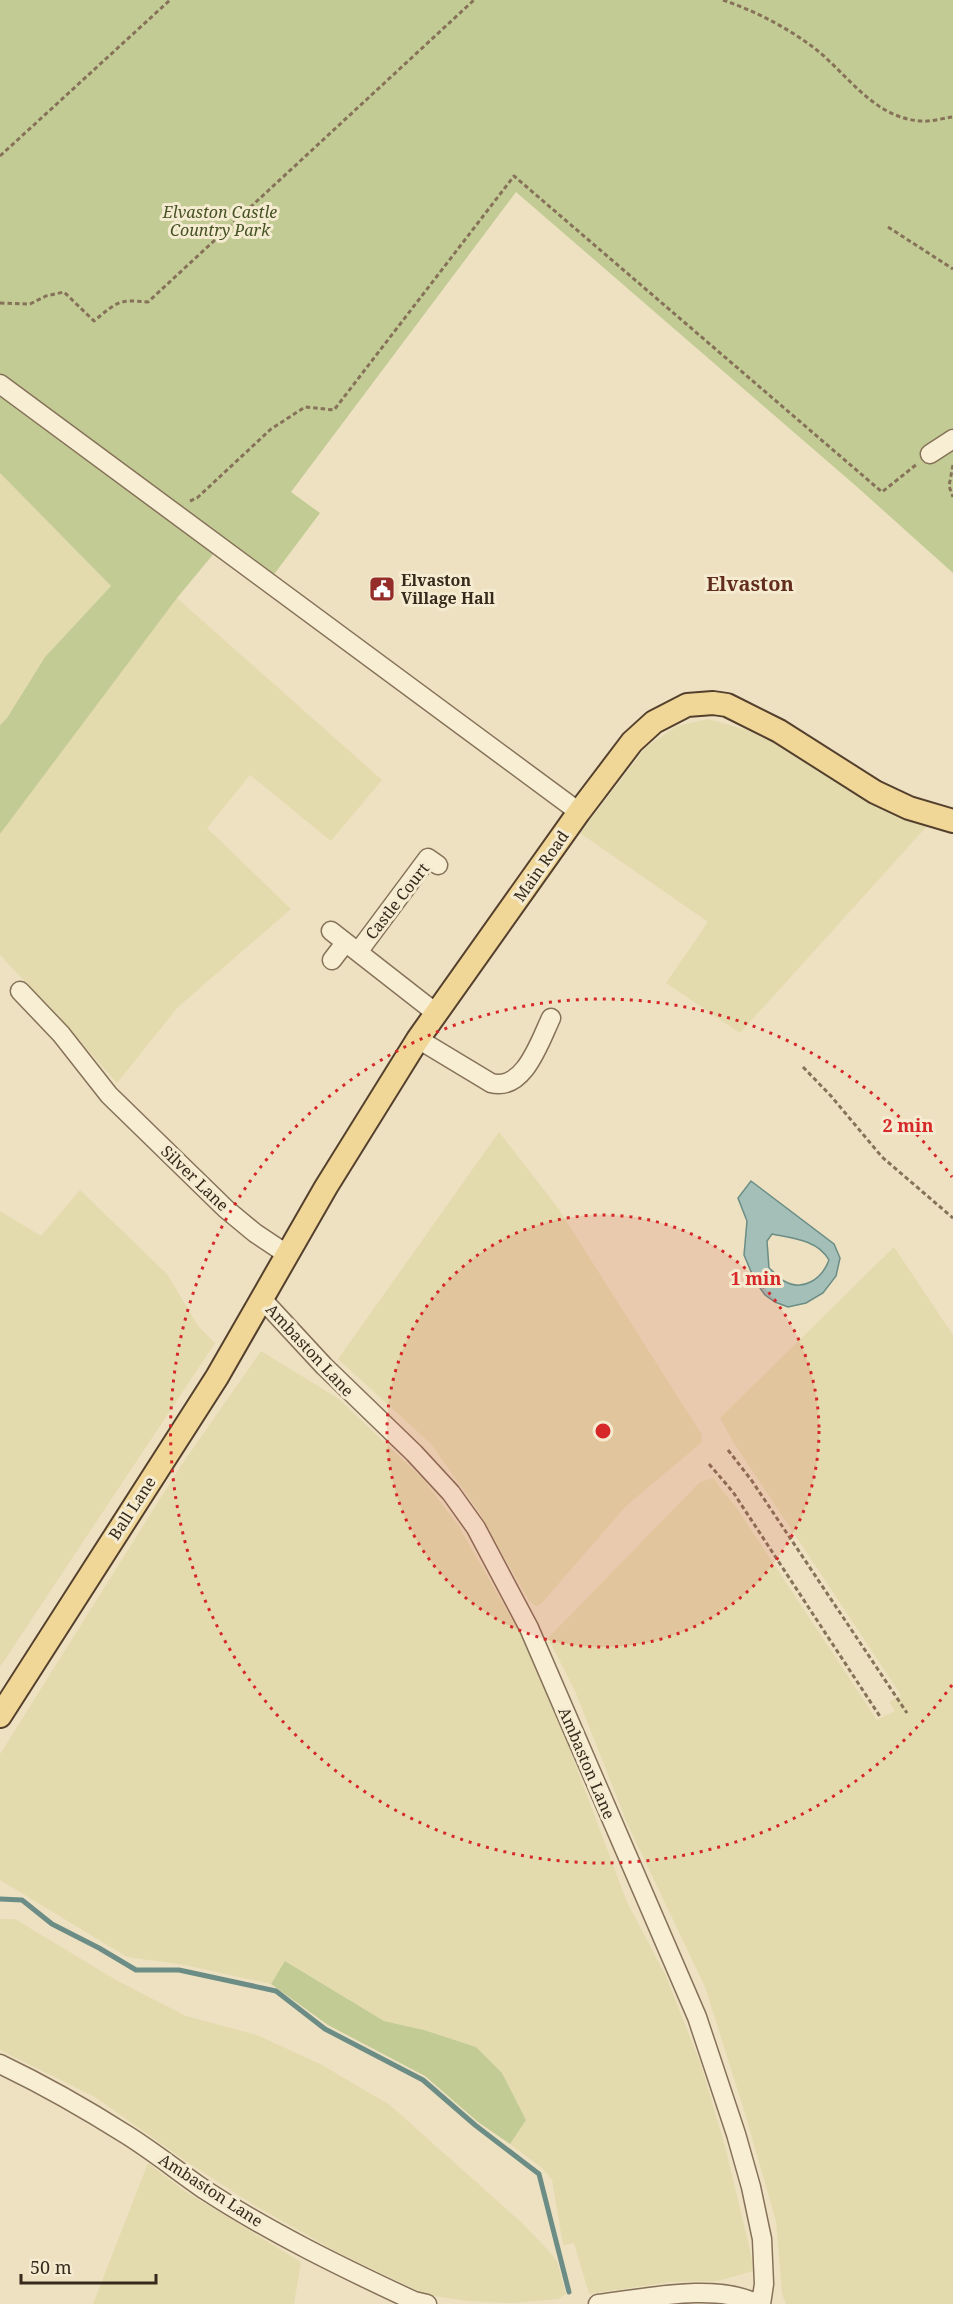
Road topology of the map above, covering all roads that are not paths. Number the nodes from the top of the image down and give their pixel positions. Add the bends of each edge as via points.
1 (0, 384) edge
2 (953, 439) edge
3 (930, 454) road end
4 (579, 812) junction
5 (953, 821) edge
6 (438, 865) dead end
7 (345, 942) junction
8 (332, 960) dead end
9 (20, 991) dead end
10 (436, 1013) junction
11 (551, 1018) dead end
12 (418, 1040) junction
13 (288, 1255) junction
14 (262, 1299) junction
15 (0, 1716) edge
16 (0, 2064) edge
17 (428, 2304) edge
18 (598, 2304) edge
19 (759, 2304) edge

1 - 4 street
2 - 3 street
4 - 5 main road, Main Road via 632,742 654,722 687,705 713,703 743,711 875,792 909,808
4 - 10 main road, Main Road
6 - 7 street, Castle Court via 428,858
7 - 8 street
7 - 10 street, Castle Court
9 - 13 street, Silver Lane via 61,1034 109,1095 226,1209
10 - 12 main road, Main Road
11 - 12 street via 519,1076 504,1085 491,1083
12 - 13 main road, Main Road
13 - 14 main road, Main Road
14 - 15 main road, Ball Lane via 217,1377
14 - 19 street, Ambaston Lane via 451,1493 476,1528 529,1628 697,2017 751,2187 762,2239 764,2284
16 - 17 street, Ambaston Lane via 92,2113 206,2191 275,2231 341,2267
18 - 19 street, Ambaston Lane via 696,2293 730,2294

